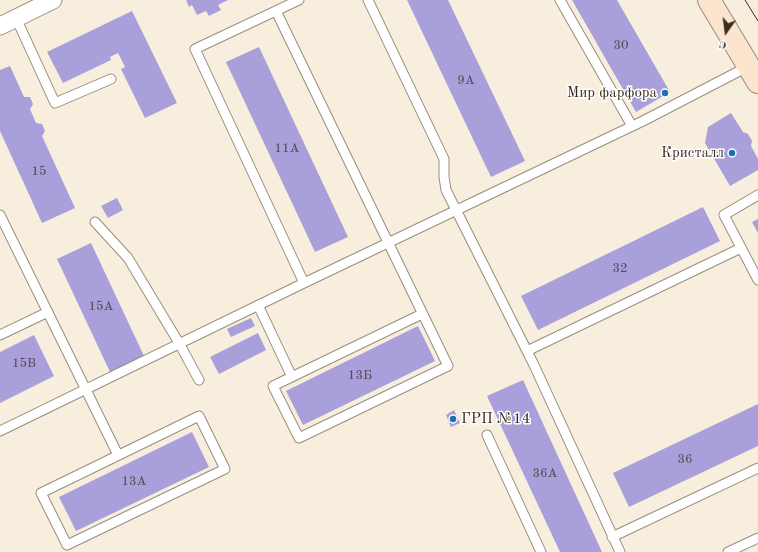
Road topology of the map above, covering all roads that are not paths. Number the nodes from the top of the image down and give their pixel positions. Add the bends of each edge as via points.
1 (53, 0) edge
2 (299, 0) edge
3 (368, 0) edge
4 (560, 0) edge
5 (709, 0) edge
6 (276, 11) junction
7 (16, 18) junction
8 (0, 26) edge
9 (753, 74) edge
10 (111, 79) dead end
11 (632, 126) junction
12 (758, 195) edge
13 (457, 210) junction
14 (0, 215) edge
15 (95, 222) dead end
16 (388, 243) junction
17 (741, 248) junction
18 (758, 280) edge
19 (304, 282) junction
20 (258, 305) junction
21 (48, 312) junction
22 (422, 314) junction
23 (0, 335) edge
24 (179, 343) junction
25 (527, 351) junction
26 (292, 377) junction
27 (199, 380) dead end
28 (86, 389) junction
29 (0, 431) edge
30 (487, 435) dead end
31 (118, 455) junction
32 (758, 468) edge
33 (612, 537) junction
34 (758, 538) edge
35 (541, 552) edge
36 (620, 552) edge
37 (728, 552) edge

1 - 7 street
2 - 6 lane
3 - 13 lane via 444,159 446,190
4 - 11 lane
5 - 9 main road
6 - 16 lane
6 - 19 lane via 195,49
7 - 8 street
7 - 10 lane via 55,103
9 - 11 lane
11 - 13 lane
12 - 17 lane via 724,215
13 - 16 lane
13 - 25 lane
14 - 21 lane
15 - 24 lane via 128,258
16 - 19 lane
16 - 22 lane
17 - 18 lane
17 - 25 lane
19 - 20 lane
20 - 24 lane
20 - 26 lane
21 - 23 lane
21 - 28 lane
22 - 26 lane
22 - 26 lane via 448,366 299,438 273,386
24 - 27 lane
24 - 28 lane
25 - 33 lane
28 - 29 lane
28 - 31 lane
30 - 35 lane
31 - 31 lane via 41,493 67,545 225,468 199,416
32 - 33 lane
33 - 36 lane
34 - 37 lane

